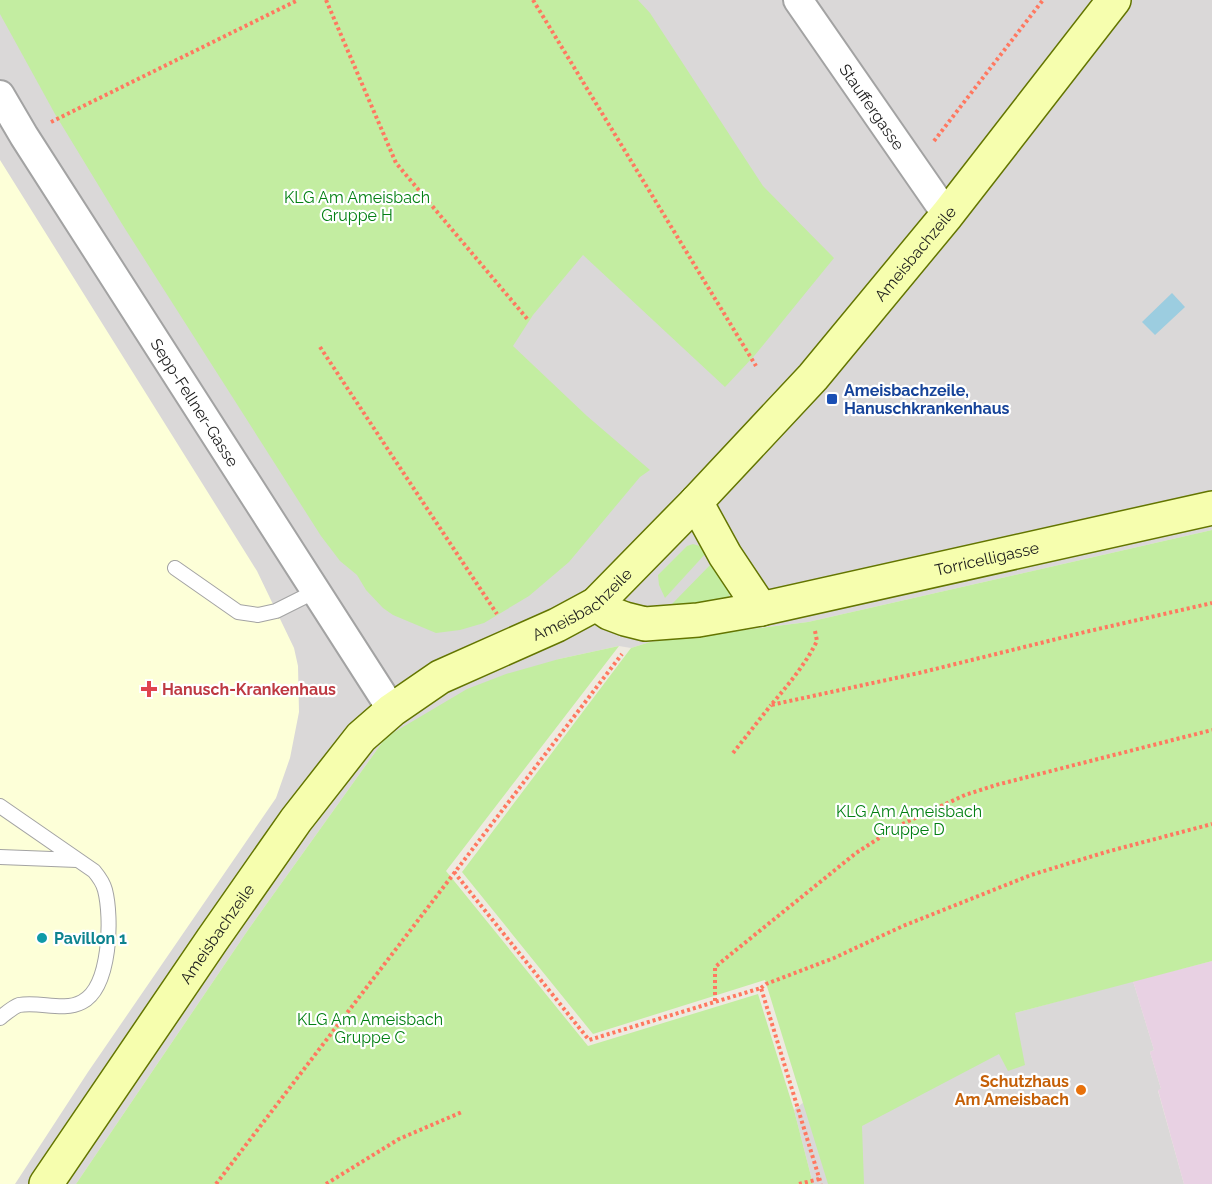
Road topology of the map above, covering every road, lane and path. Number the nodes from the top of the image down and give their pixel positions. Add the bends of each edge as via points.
1 (298, 0) edge
2 (326, 0) edge
3 (533, 0) edge
4 (798, 0) edge
5 (1042, 0) edge
6 (1114, 0) edge
7 (0, 95) edge
8 (24, 136) junction
9 (914, 167) junction
10 (947, 216) junction
11 (529, 321) dead end
12 (320, 347) dead end
13 (756, 366) dead end
14 (696, 502) junction
15 (1212, 508) edge
16 (175, 568) dead end
17 (315, 591) junction
18 (819, 597) junction
19 (1212, 603) edge
20 (596, 604) junction
21 (761, 609) junction
22 (502, 622) dead end
23 (624, 651) dead end
24 (771, 705) junction
25 (392, 710) junction
26 (1212, 730) edge
27 (734, 753) dead end
28 (0, 806) edge
29 (1212, 824) edge
30 (0, 857) edge
31 (76, 860) junction
32 (454, 872) junction
33 (761, 988) junction
34 (716, 1001) junction
35 (0, 1018) edge
36 (462, 1112) dead end
37 (820, 1181) edge
38 (46, 1184) edge
39 (216, 1184) edge
40 (326, 1184) edge
41 (799, 1184) edge

1 - 8 path
2 - 11 path via 396,163
3 - 13 path
4 - 9 street, Stauffergasse
5 - 9 path
6 - 10 street, Ameisbachzeile
7 - 8 street, Sepp-Fellner-Gasse
8 - 17 street, Sepp-Fellner-Gasse
9 - 10 street, Stauffergasse
10 - 14 street, Ameisbachzeile via 813,377
12 - 22 path
14 - 20 street, Ameisbachzeile
14 - 21 street
15 - 18 street, Torricelligasse
16 - 17 lane via 238,612 258,615 276,611
17 - 25 street, Sepp-Fellner-Gasse
18 - 21 street, Torricelligasse
18 - 24 path via 811,617 817,641
19 - 24 path via 919,674
20 - 21 street, Torricelligasse via 625,620 645,624
20 - 25 street, Ameisbachzeile via 557,626 440,677
23 - 32 path
24 - 27 path
25 - 38 street, Ameisbachzeile via 361,736 296,820
26 - 34 path via 996,785 964,795 898,826 856,853 715,967
28 - 31 lane
29 - 33 path via 1031,875
30 - 31 lane
31 - 35 lane via 94,870 105,891 109,934 99,982 85,1001 73,1006 18,1005
32 - 34 path via 589,1040
32 - 39 path
33 - 34 path
33 - 37 path
36 - 40 path via 399,1139
37 - 41 path

